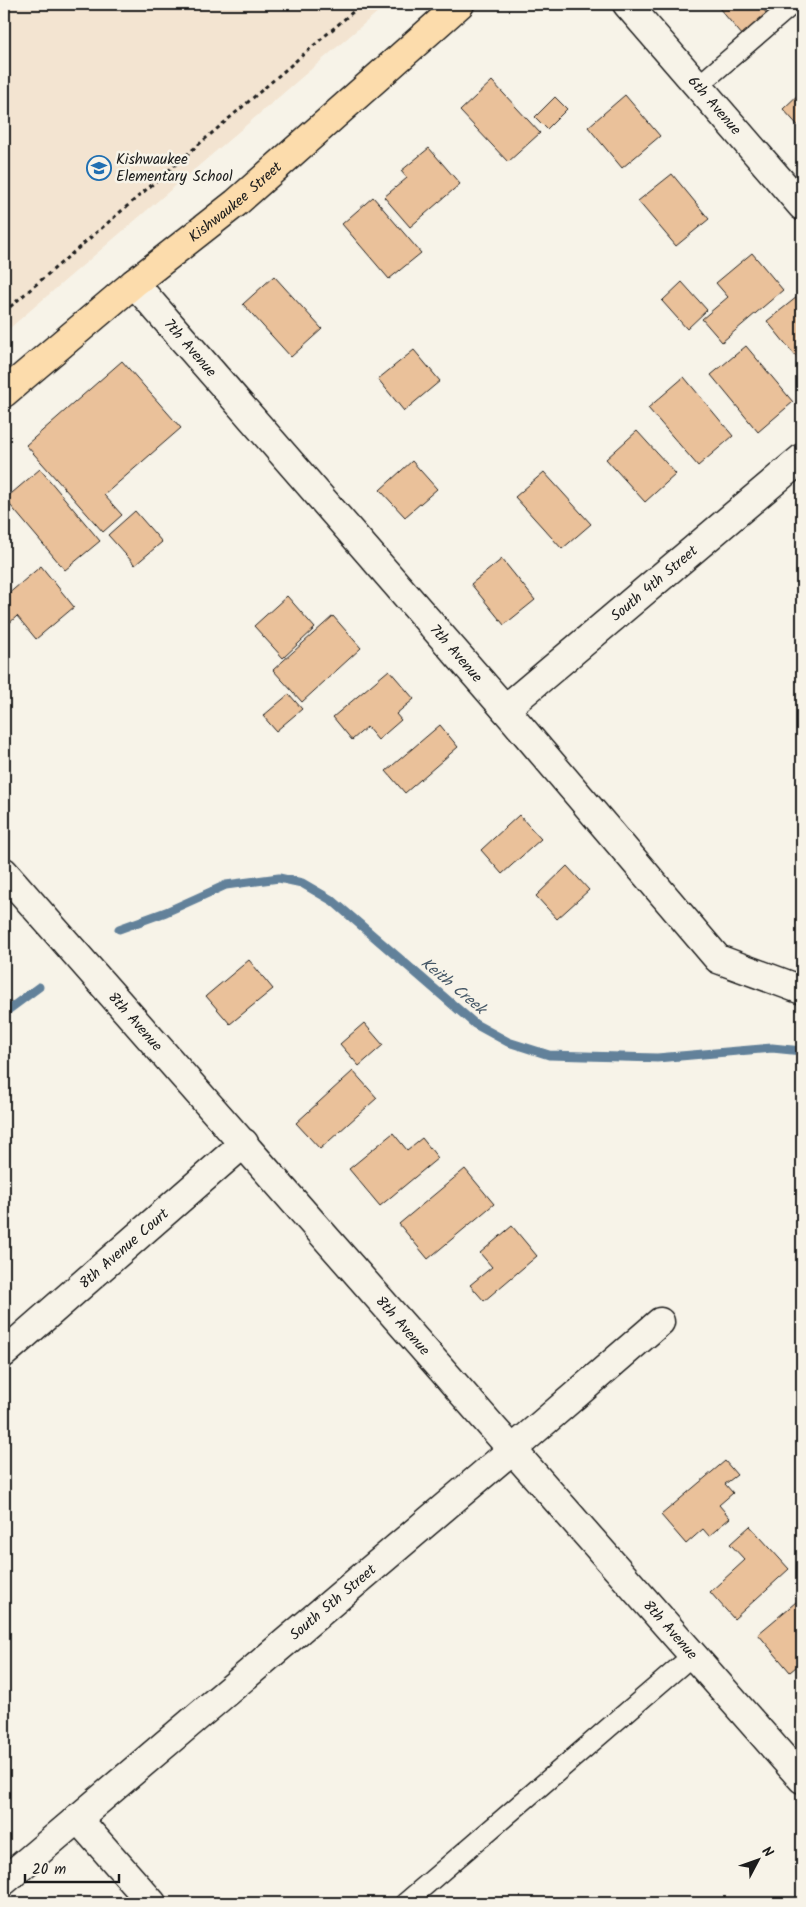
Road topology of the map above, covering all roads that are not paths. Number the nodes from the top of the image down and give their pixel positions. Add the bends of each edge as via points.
1 (460, 4) edge
2 (627, 4) edge
3 (793, 4) edge
4 (698, 86) junction
5 (802, 206) edge
6 (134, 283) junction
7 (4, 393) edge
8 (802, 458) edge
9 (505, 709) junction
10 (4, 872) edge
11 (802, 990) edge
12 (244, 1143) junction
13 (660, 1322) dead end
14 (4, 1354) edge
15 (514, 1449) junction
16 (693, 1654) junction
17 (802, 1779) edge
18 (77, 1818) junction
19 (4, 1881) edge
20 (152, 1903) edge
21 (405, 1903) edge

1 - 6 main road, Kishwaukee Street via 236,203
2 - 4 street, 6th Avenue
3 - 4 lane
4 - 5 street, 6th Avenue
6 - 7 main road, Kishwaukee Street
6 - 9 street, 7th Avenue
8 - 9 street, South 4th Street
9 - 11 street, 7th Avenue via 718,959
10 - 12 street, 8th Avenue
12 - 14 street, 8th Avenue Court
12 - 15 street, 8th Avenue
13 - 15 street, South 5th Street
15 - 16 street, 8th Avenue
15 - 18 street, South 5th Street
16 - 17 street, 8th Avenue
16 - 21 lane
18 - 19 street, South 5th Street
18 - 20 street

